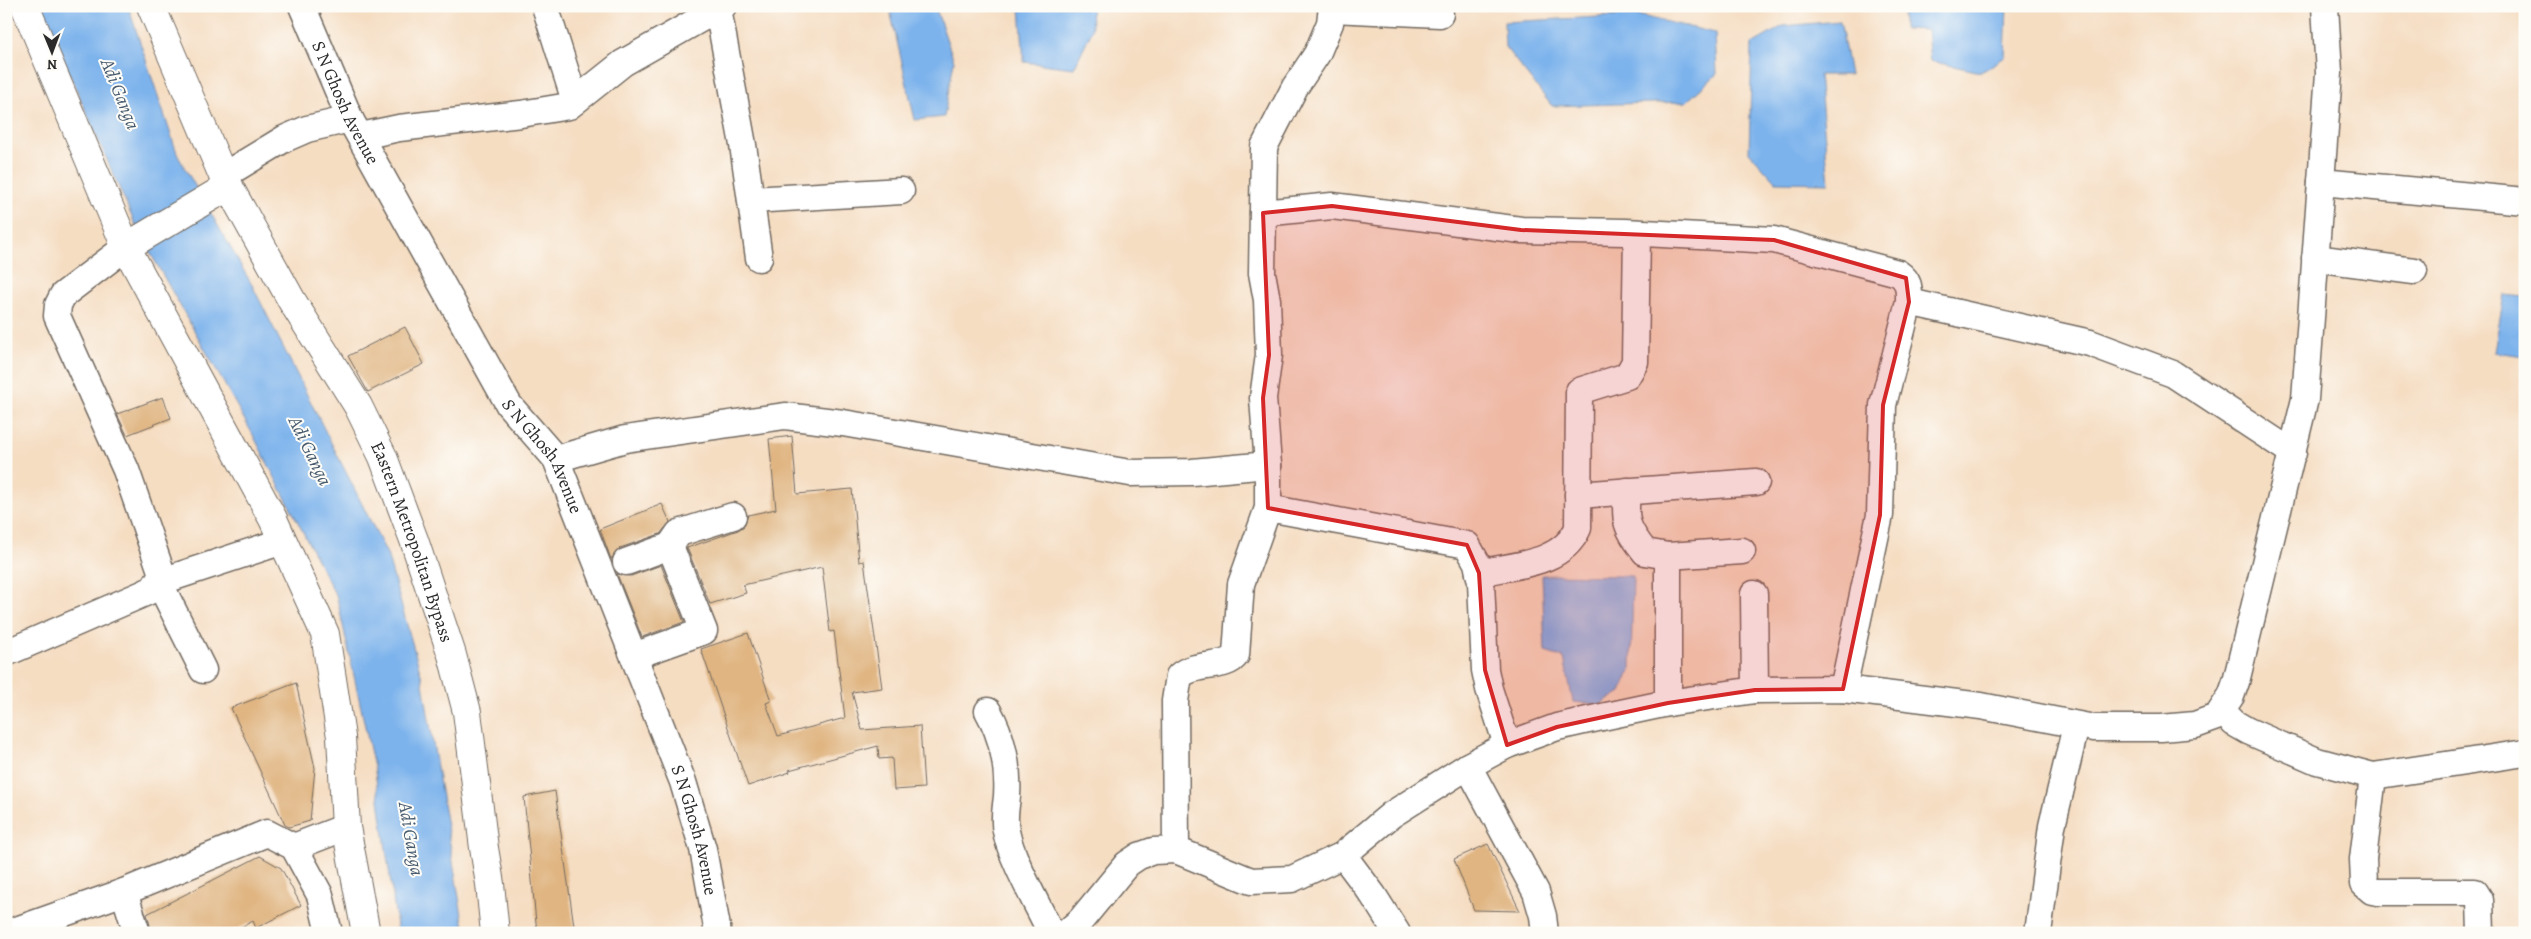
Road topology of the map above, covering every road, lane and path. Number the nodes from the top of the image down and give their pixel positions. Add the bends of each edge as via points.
1 (25, 6) edge
2 (151, 6) edge
3 (302, 6) edge
4 (545, 6) edge
5 (2325, 6) edge
6 (720, 7) edge
7 (1332, 7) edge
8 (1440, 14) dead end
9 (575, 101) junction
10 (355, 127) junction
11 (226, 181) junction
12 (2321, 182) junction
13 (901, 191) dead end
14 (751, 200) junction
15 (2525, 201) edge
16 (1263, 213) junction
17 (1637, 233) junction
18 (134, 241) junction
19 (759, 258) dead end
20 (2315, 258) junction
21 (2414, 271) dead end
22 (1909, 302) junction
23 (2293, 453) junction
24 (556, 459) junction
25 (1268, 465) junction
26 (1756, 482) dead end
27 (1627, 491) junction
28 (1578, 495) junction
29 (1268, 508) junction
30 (733, 516) dead end
31 (283, 541) junction
32 (670, 546) junction
33 (1742, 551) dead end
34 (1668, 556) junction
35 (626, 562) dead end
36 (1479, 573) junction
37 (159, 582) junction
38 (1754, 594) dead end
39 (6, 653) edge
40 (634, 656) junction
41 (203, 670) dead end
42 (1842, 689) junction
43 (1755, 690) junction
44 (1668, 703) junction
45 (988, 711) dead end
46 (2222, 711) junction
47 (2076, 726) junction
48 (1507, 744) junction
49 (2525, 753) edge
50 (1468, 766) junction
51 (2373, 776) junction
52 (346, 826) junction
53 (294, 847) junction
54 (1176, 850) junction
55 (1343, 855) junction
56 (124, 892) junction
57 (8, 933) edge
58 (137, 933) edge
59 (329, 933) edge
60 (366, 933) edge
61 (495, 933) edge
62 (718, 933) edge
63 (1051, 933) edge
64 (1066, 933) edge
65 (1397, 933) edge
66 (1544, 933) edge
67 (2038, 933) edge
68 (2482, 933) edge

1 - 18 main road
2 - 11 main road, Eastern Metropolitan Bypass
3 - 10 street, S N Ghosh Avenue
4 - 9 street
5 - 12 street via 2329,72
6 - 9 street via 623,63
6 - 14 street
7 - 8 street
7 - 16 street via 1330,23 1317,54 1295,87 1264,147
9 - 10 street via 569,106 521,114 399,128
10 - 11 street via 308,129 284,139
10 - 24 street, S N Ghosh Avenue via 509,405
11 - 18 main road via 201,203
11 - 61 main road, Eastern Metropolitan Bypass via 292,301 358,406 383,457 414,540 467,712
12 - 15 street
12 - 20 street
13 - 14 street
14 - 19 street
16 - 17 street via 1332,206 1521,230
16 - 25 street via 1262,273 1267,300 1269,355 1263,398
17 - 22 street via 1774,240 1898,273 1906,278
17 - 28 street via 1635,362 1627,376 1579,391
18 - 31 main road
18 - 37 street via 63,295 57,316 126,470 160,566
20 - 21 street
20 - 23 street via 2305,399
22 - 23 street via 2090,343 2173,374
22 - 42 street via 1883,405 1880,515
23 - 46 street via 2236,682
24 - 25 street via 626,440 784,416 843,423 1130,474
24 - 40 street, S N Ghosh Avenue
25 - 29 street
26 - 27 street
27 - 28 street
27 - 34 street via 1625,518 1635,539 1645,552
28 - 36 street via 1578,528 1572,541 1549,558
29 - 36 street via 1467,545
29 - 54 street via 1241,584 1236,655 1230,661 1193,667 1179,676 1175,701
30 - 32 street via 679,532
31 - 37 street
31 - 52 main road via 325,634 341,737
32 - 35 street
32 - 40 street via 704,631
33 - 34 street
34 - 44 street
36 - 48 street via 1485,670 1493,706
37 - 39 street via 145,593
37 - 41 street
38 - 43 street
40 - 62 street, S N Ghosh Avenue via 683,782 703,849
42 - 43 street
42 - 47 street via 1981,706
43 - 44 street
44 - 48 street via 1556,727
45 - 63 street via 1000,739 1007,784 1004,822 1008,840
46 - 47 street via 2195,725 2112,729
46 - 51 street via 2248,731 2317,761
47 - 67 street via 2052,826
48 - 50 street
49 - 51 street
50 - 55 street via 1391,815
50 - 66 street via 1536,892
51 - 68 street via 2362,873 2364,884 2378,892 2474,892 2480,900
52 - 53 street
52 - 60 main road
53 - 56 street via 267,833
53 - 59 street via 320,895
54 - 55 street via 1240,878 1266,882 1292,879
54 - 64 street via 1153,851 1127,864 1082,920
55 - 65 street
56 - 57 street
56 - 58 street

